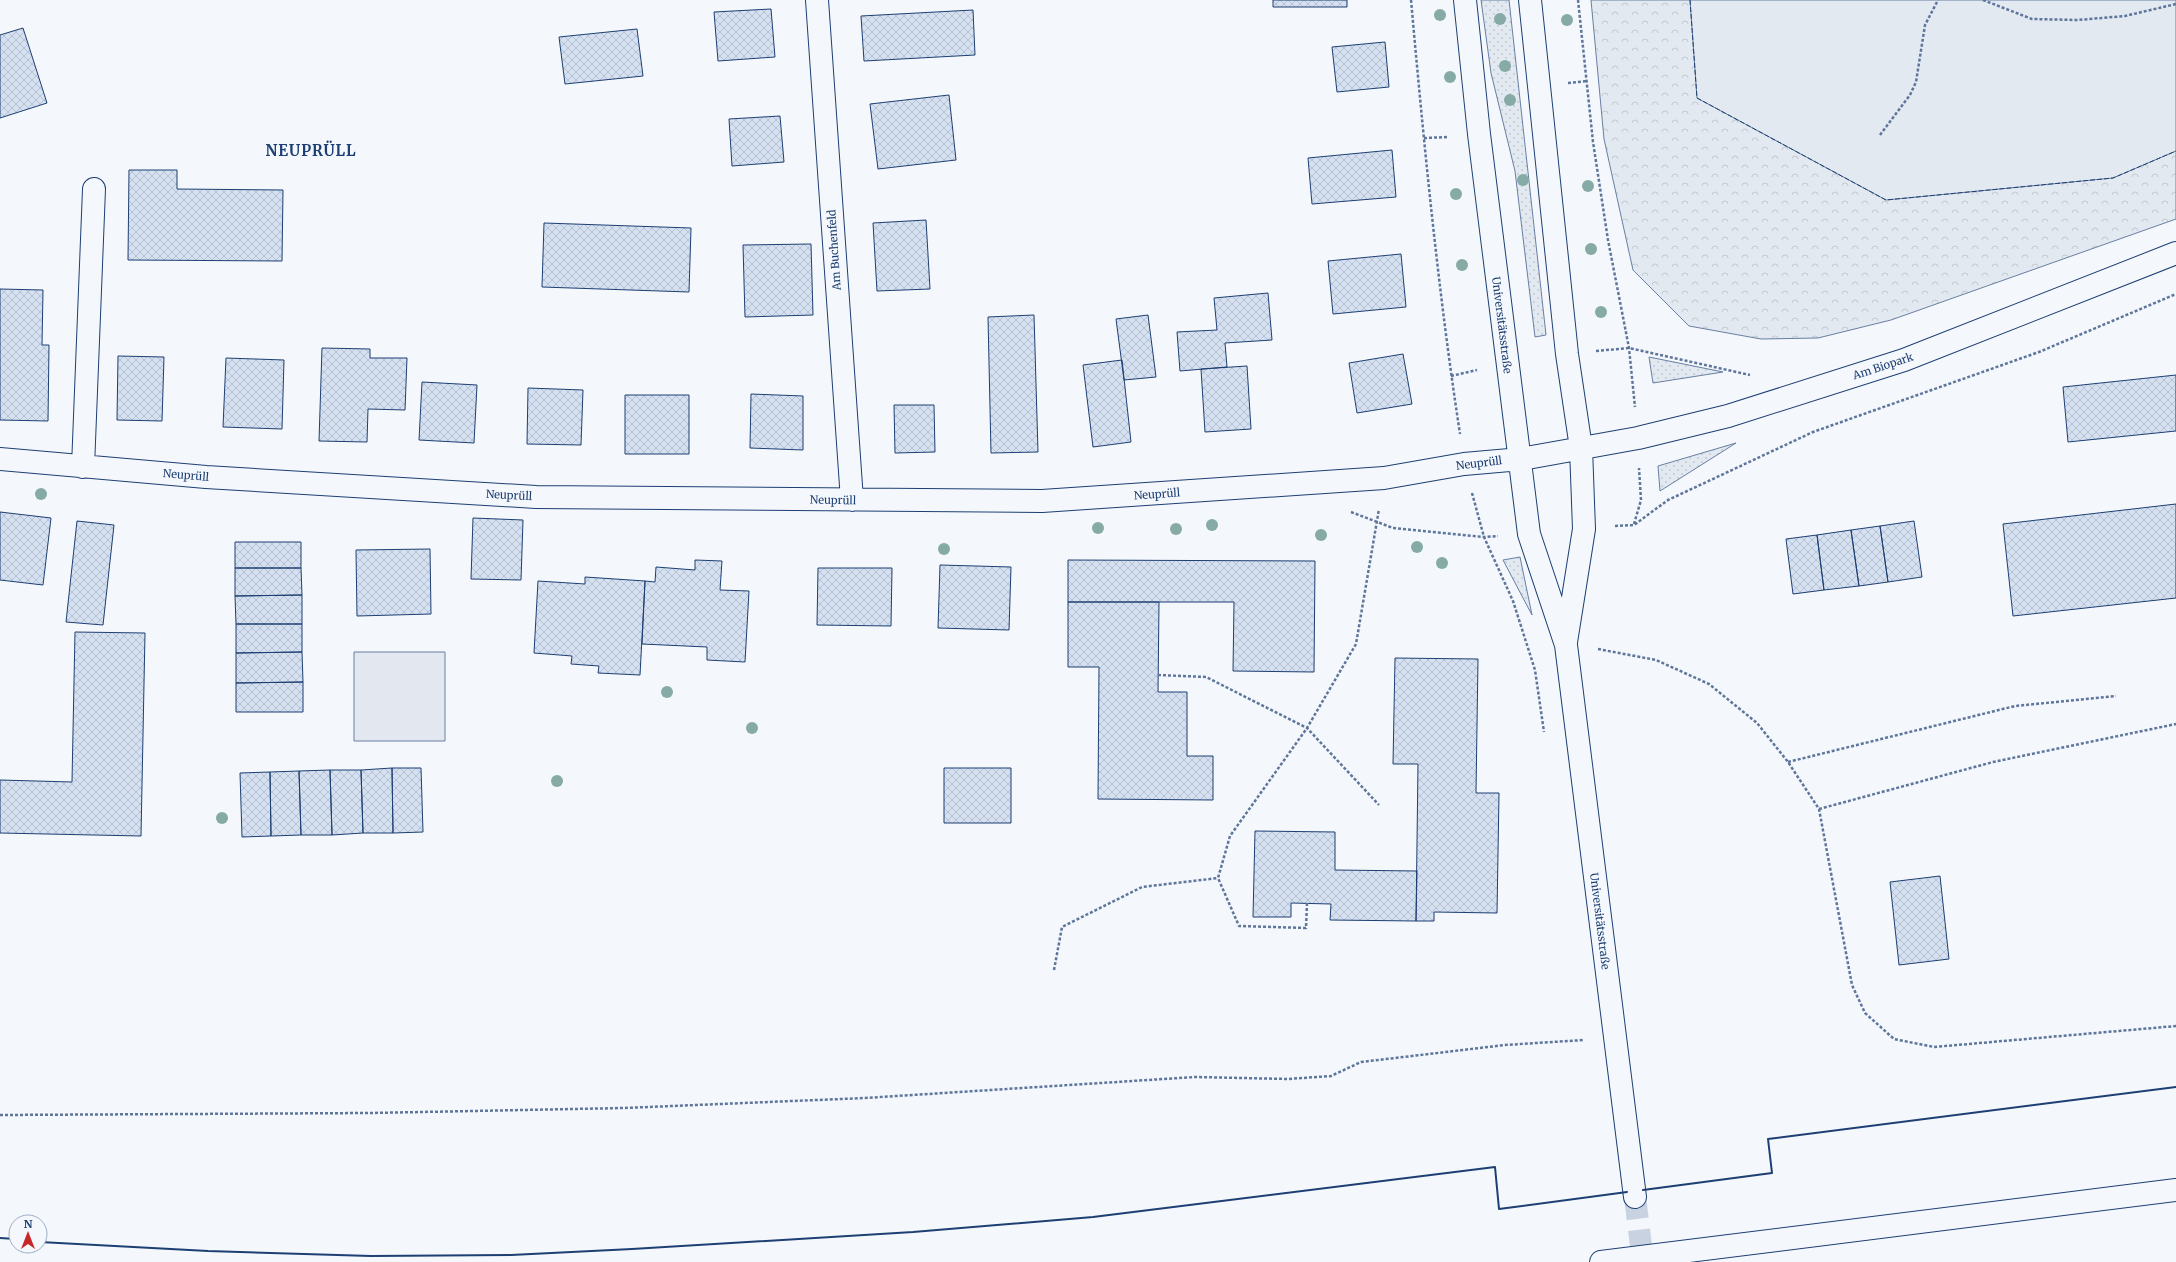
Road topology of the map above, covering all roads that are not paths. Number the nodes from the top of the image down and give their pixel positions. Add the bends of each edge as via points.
1 (817, 0) edge
2 (1465, 0) edge
3 (1530, 0) edge
4 (94, 189) dead end
5 (2176, 253) edge
6 (1581, 448) junction
7 (1521, 459) junction
8 (0, 460) edge
9 (83, 467) junction
10 (852, 500) junction
11 (1566, 645) junction
12 (2176, 1190) edge
13 (1635, 1197) tunnel mouth
14 (1601, 1262) edge

1 - 10 main road, Am Buchenfeld
2 - 7 main road, Universitätsstraße via 1480,142
3 - 6 main road, Universitätsstraße via 1567,354
4 - 9 main road
5 - 6 main road, Am Biopark via 1904,360 1728,416 1638,438
6 - 7 main road, Neuprüll
6 - 11 main road, Universitätsstraße via 1584,529
7 - 10 main road, Neuprüll via 1464,464 1384,478 1042,501
7 - 11 main road, Universitätsstraße via 1529,534
8 - 9 main road, Neuprüll
9 - 10 main road, Neuprüll via 206,477 536,496
11 - 13 main road, Universitätsstraße
12 - 14 main road

